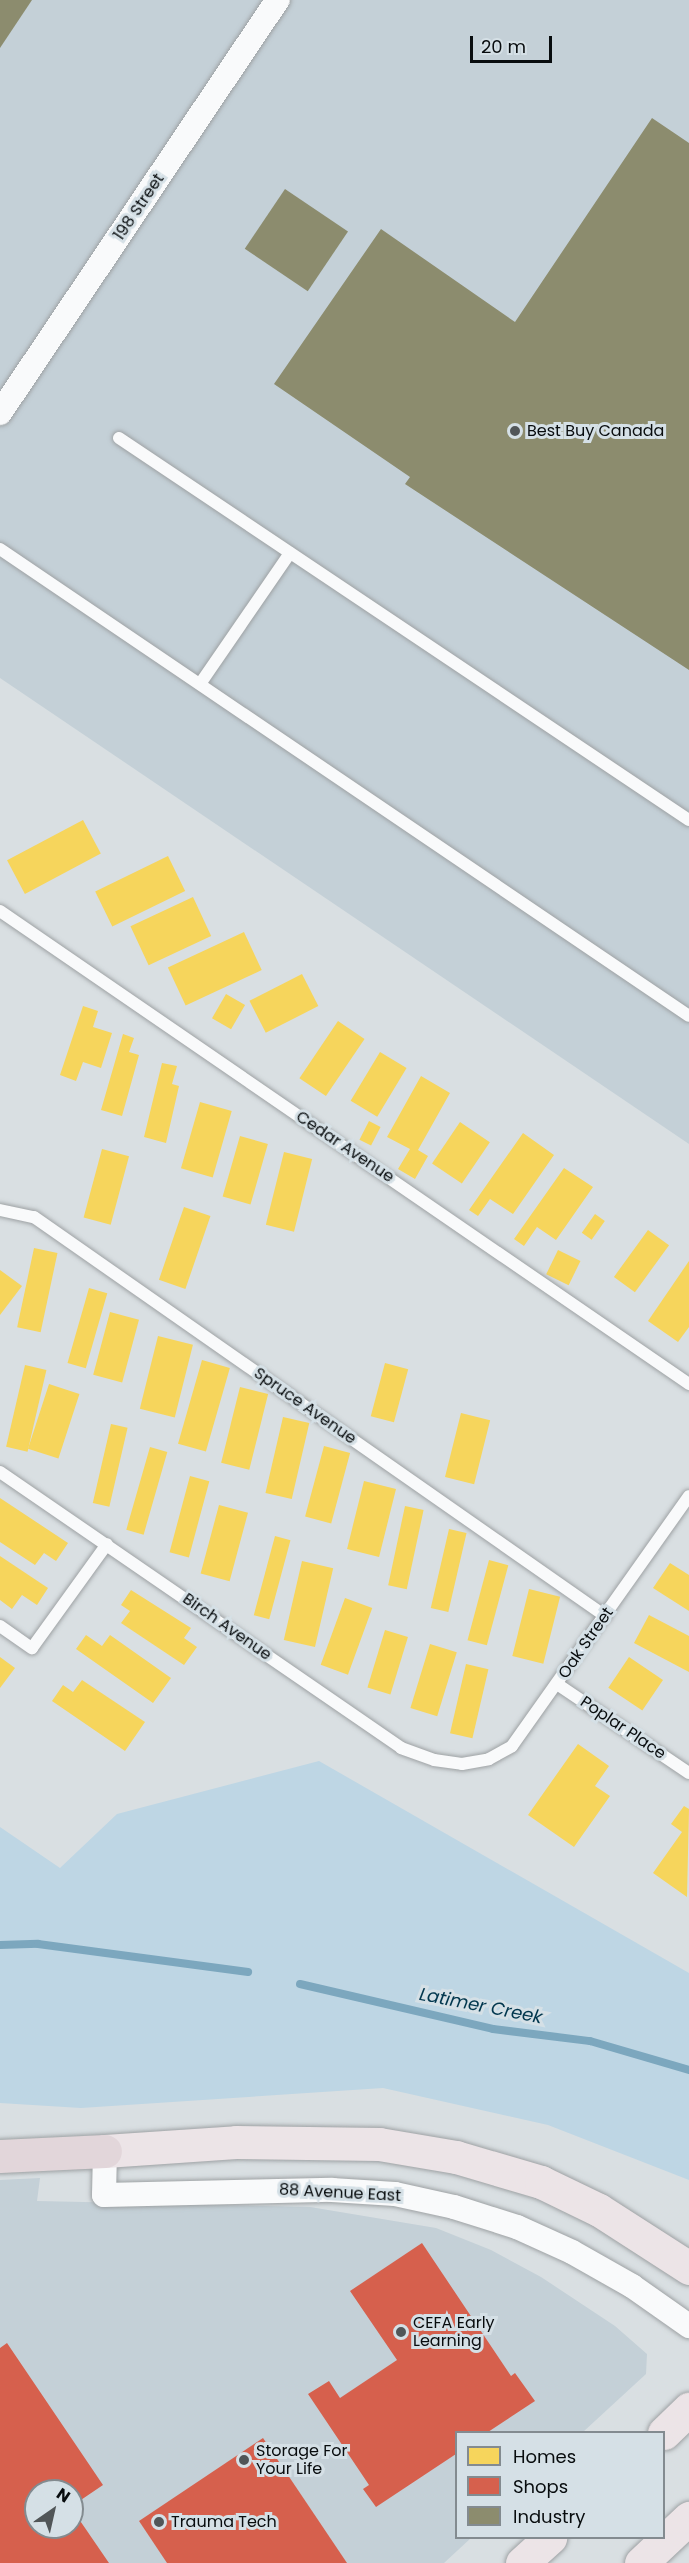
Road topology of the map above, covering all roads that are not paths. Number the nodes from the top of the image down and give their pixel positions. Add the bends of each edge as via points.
1 (278, 0) edge
2 (0, 413) edge
3 (119, 438) dead end
4 (0, 549) edge
5 (290, 553) junction
6 (200, 684) junction
7 (689, 820) edge
8 (0, 911) edge
9 (689, 1016) edge
10 (0, 1210) edge
11 (689, 1384) edge
12 (0, 1472) edge
13 (689, 1496) edge
14 (107, 1544) junction
15 (604, 1616) junction
16 (0, 1626) edge
17 (557, 1684) junction
18 (462, 1764) joint
19 (689, 1773) edge
20 (105, 2151) junction
21 (0, 2156) edge
22 (675, 2249) edge
23 (689, 2268) edge
24 (689, 2326) edge
25 (689, 2409) edge
26 (665, 2431) edge
27 (689, 2518) edge
28 (549, 2539) edge
29 (522, 2563) edge
30 (641, 2563) edge

1 - 2 street, 198 Street
3 - 5 lane
4 - 6 lane
5 - 6 lane
5 - 7 lane
6 - 9 lane
8 - 11 lane, Cedar Avenue
10 - 15 lane, Spruce Avenue via 34,1217
12 - 14 lane, Birch Avenue
13 - 15 lane, Oak Street
14 - 16 lane via 32,1648
14 - 18 lane, Birch Avenue via 402,1748 434,1760
15 - 17 lane, Oak Street
17 - 18 lane, Oak Street via 512,1746 489,1759
17 - 19 lane, Poplar Place
20 - 21 highway
20 - 22 main road via 236,2142 379,2144 434,2153 541,2182
20 - 24 street, 88 Avenue East via 104,2195 332,2190 395,2194 453,2207 516,2227 572,2252 633,2286
22 - 23 main road
25 - 26 main road
27 - 30 main road
28 - 29 main road

